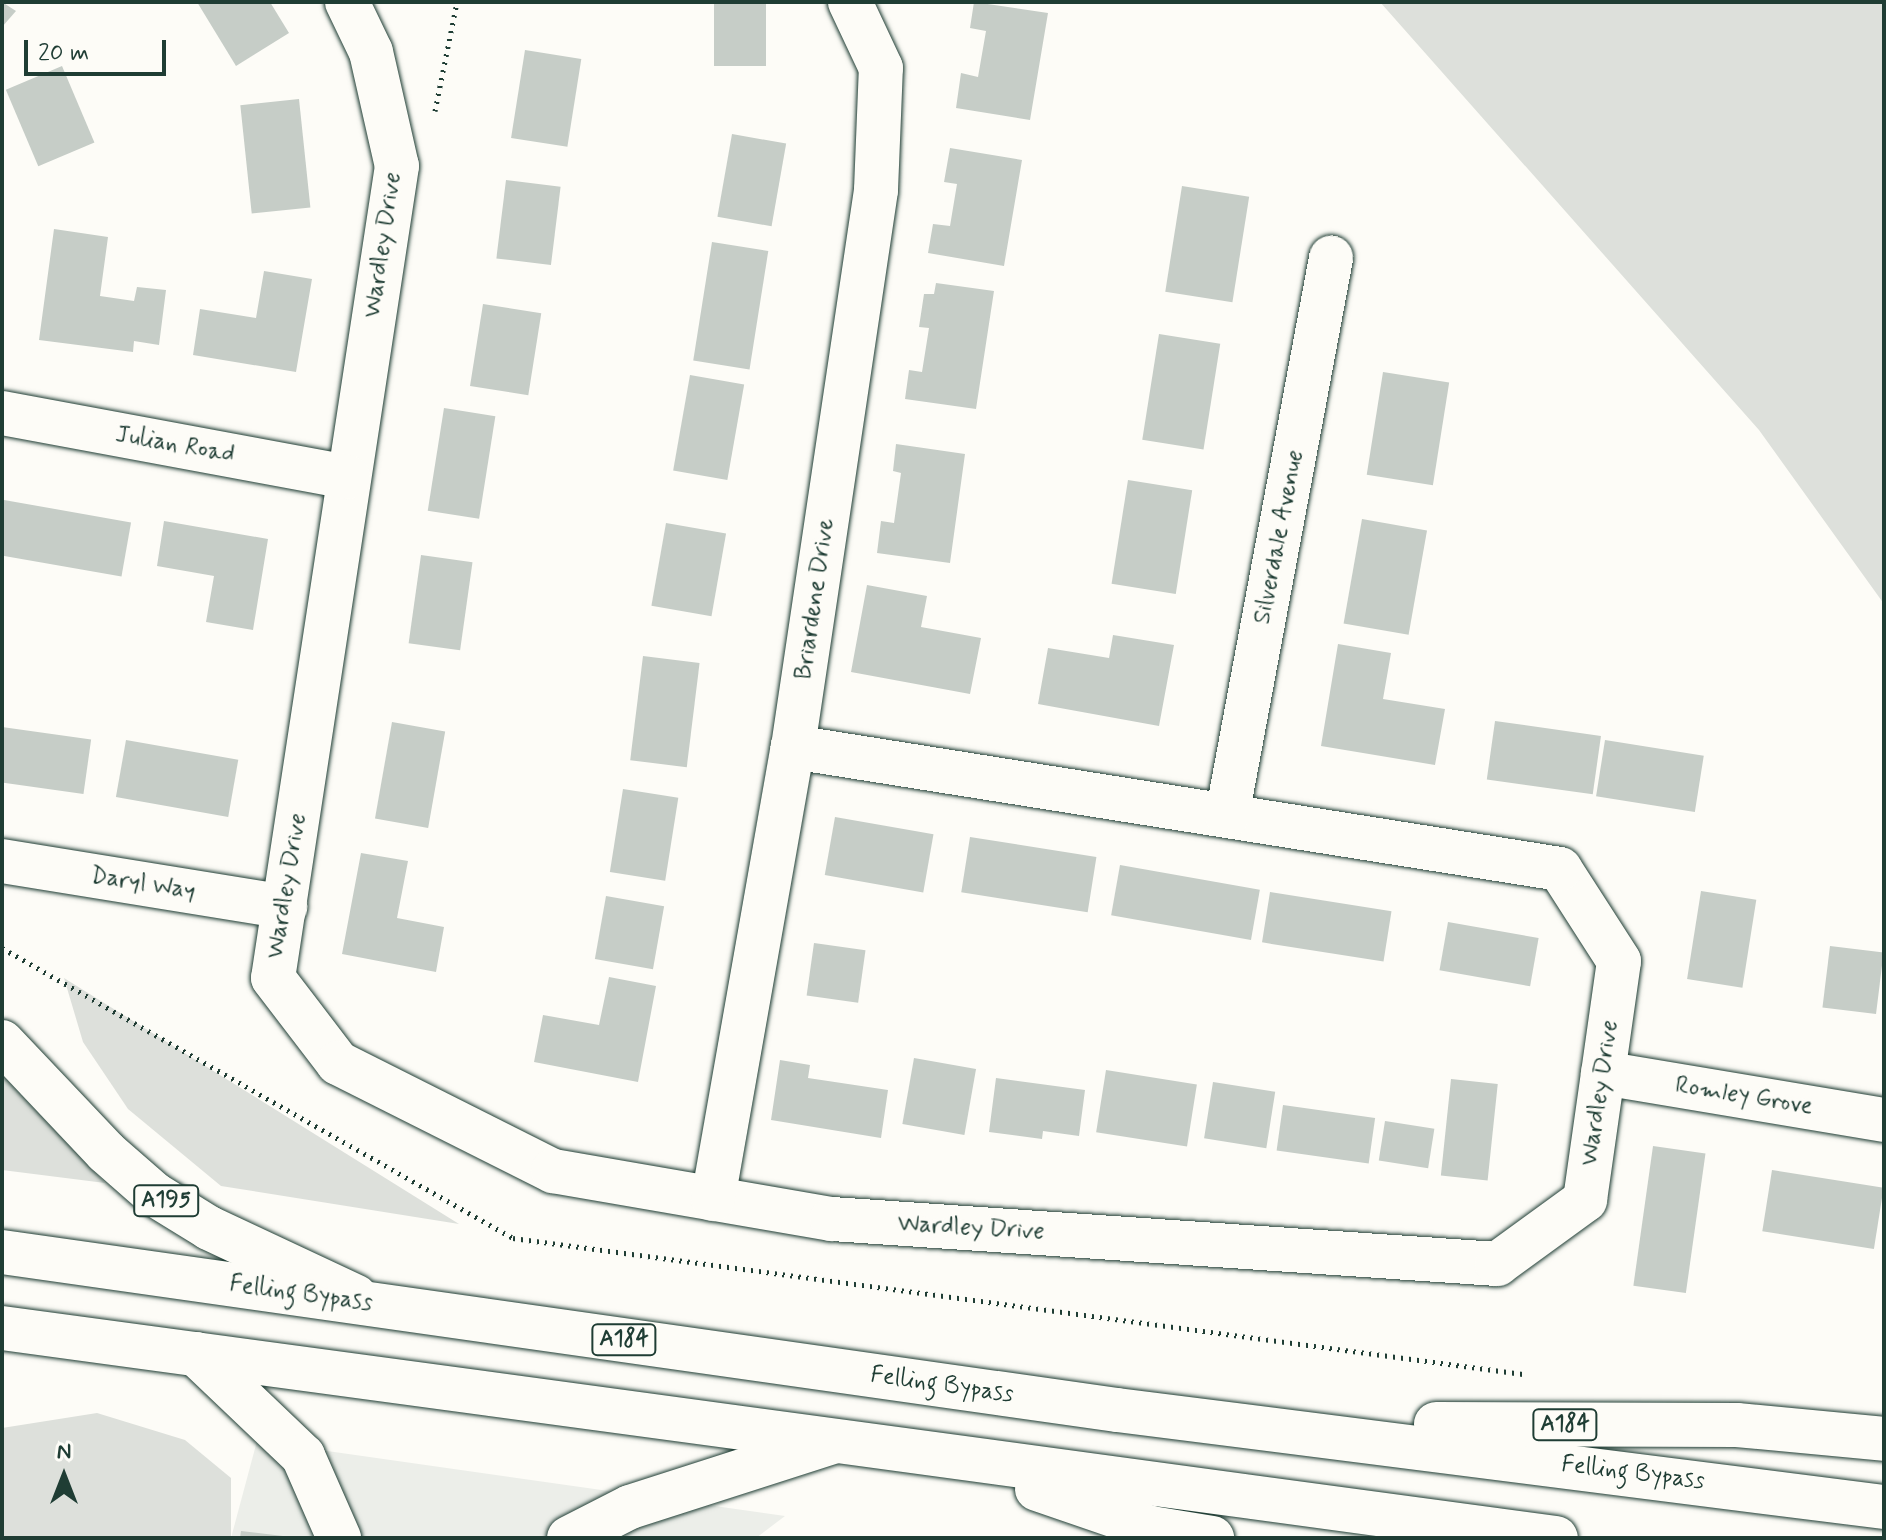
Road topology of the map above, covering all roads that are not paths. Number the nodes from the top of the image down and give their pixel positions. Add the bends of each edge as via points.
1 (347, 2) edge
2 (850, 2) edge
3 (1331, 258) dead end
4 (2, 413) edge
5 (348, 477) junction
6 (793, 747) junction
7 (1227, 816) junction
8 (2, 861) edge
9 (285, 907) junction
10 (2, 1042) edge
11 (1603, 1073) junction
12 (1884, 1120) edge
13 (713, 1199) junction
14 (2, 1252) edge
15 (371, 1304) junction
16 (2, 1328) edge
17 (196, 1354) junction
18 (1246, 1423) junction
19 (1884, 1439) edge
20 (835, 1441) junction
21 (943, 1456) junction
22 (1884, 1507) edge
23 (339, 1538) edge
24 (569, 1538) edge
25 (1212, 1538) edge
26 (1556, 1538) edge

1 - 5 main road, Wardley Drive via 371,52 397,166
2 - 6 main road, Briardene Drive via 881,68 876,190
3 - 7 main road, Silverdale Avenue
4 - 5 main road, Julian Road
5 - 9 main road, Wardley Drive
6 - 7 main road, Wardley Drive
6 - 13 main road, Briardene Drive
7 - 11 main road, Wardley Drive via 1560,869 1619,961
8 - 9 main road, Daryl Way
9 - 13 main road, Wardley Drive via 273,978 338,1063 553,1171
10 - 15 main road, A195 via 106,1152 154,1194 209,1228
11 - 12 main road, Romley Grove
11 - 13 main road, Wardley Drive via 1585,1200 1497,1264 832,1219
14 - 15 main road, Felling Bypass / A184
15 - 18 main road, Felling Bypass / A184 via 1117,1410
16 - 17 main road
17 - 20 main road
17 - 23 main road via 303,1456
18 - 19 main road, A184 via 1737,1425
18 - 22 main road, Felling Bypass / A184
20 - 21 main road
20 - 24 main road via 630,1507
21 - 25 main road via 1151,1528
21 - 26 main road

